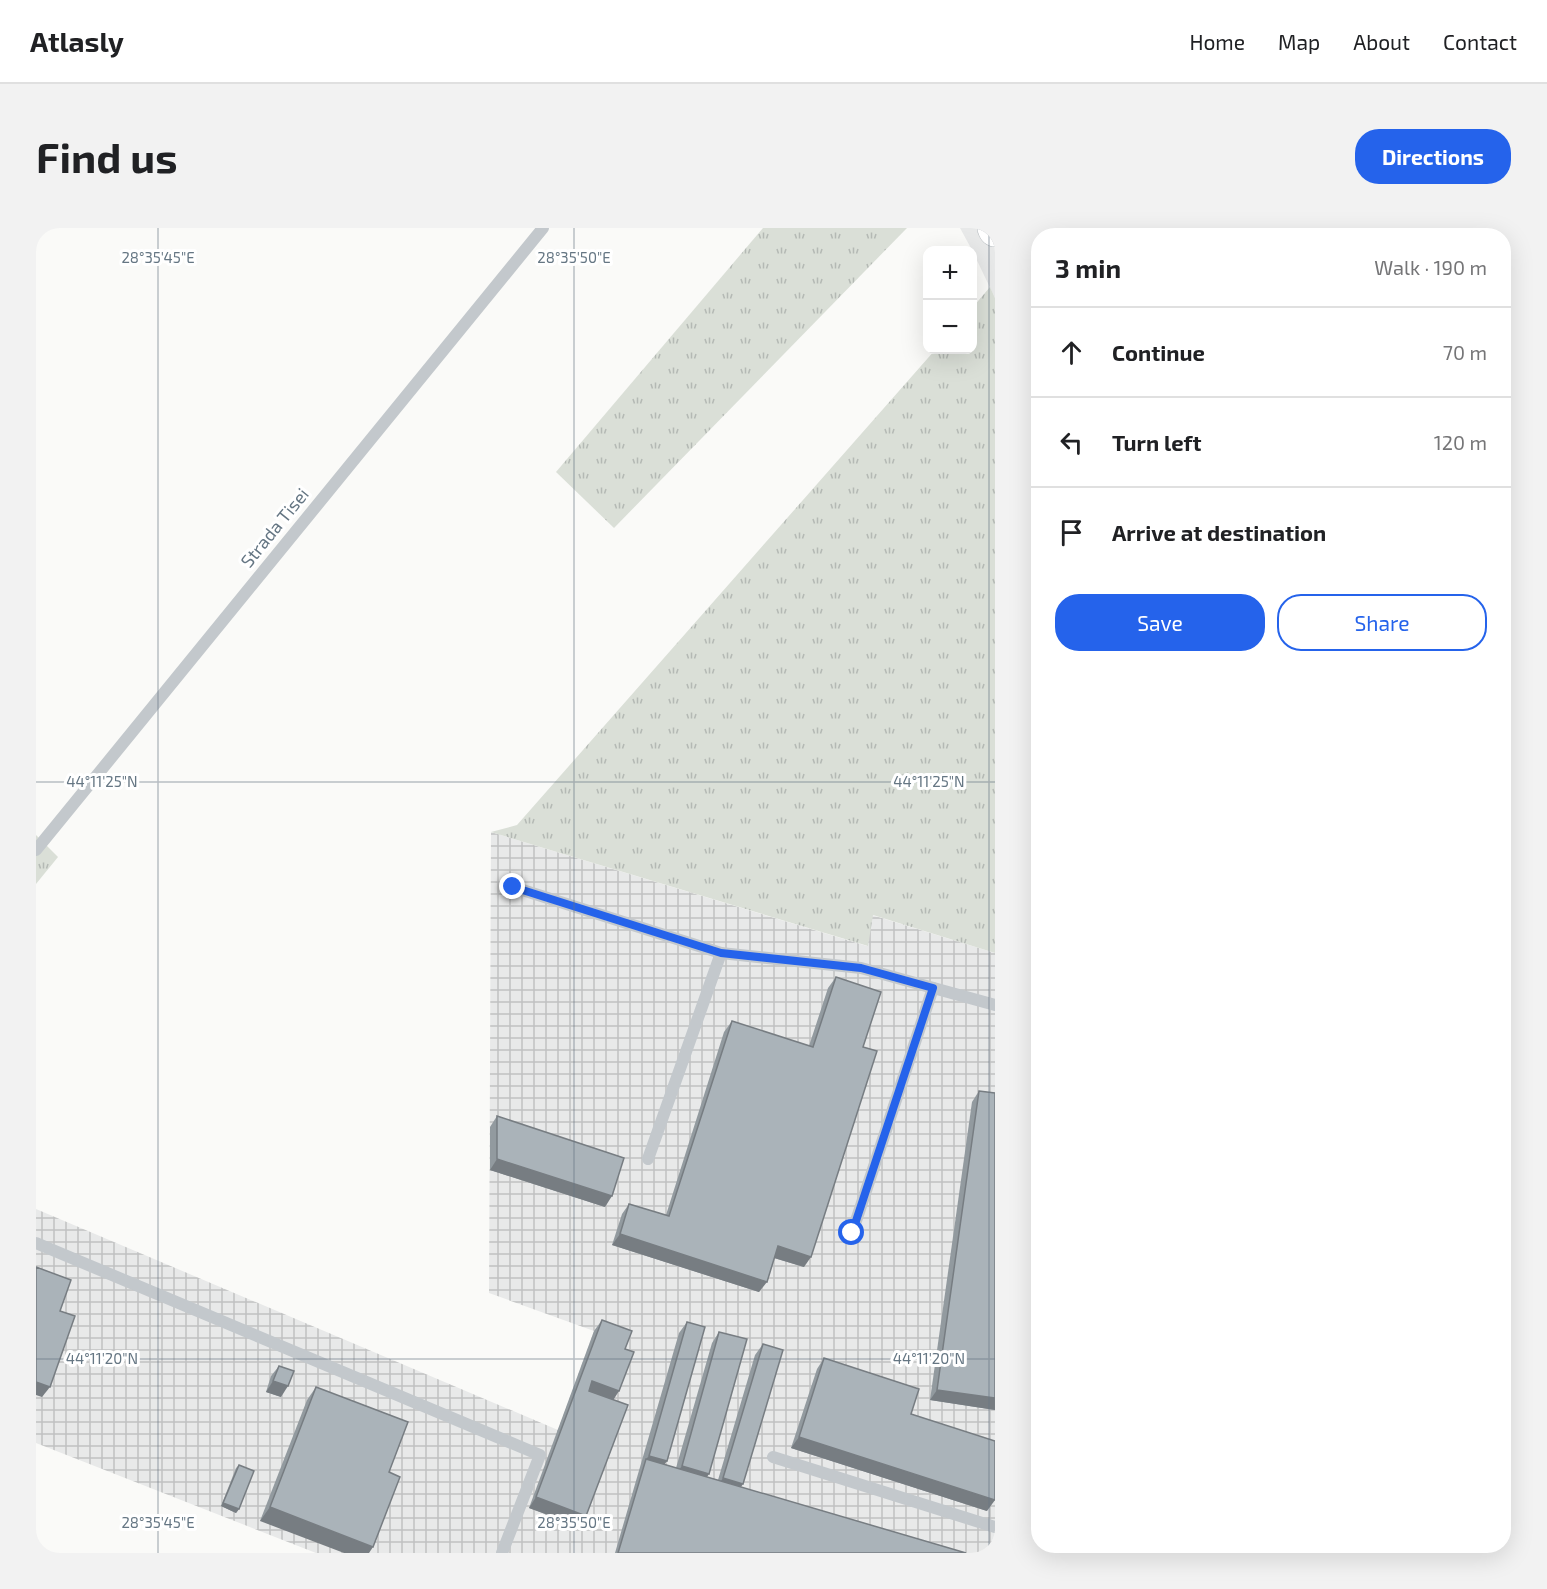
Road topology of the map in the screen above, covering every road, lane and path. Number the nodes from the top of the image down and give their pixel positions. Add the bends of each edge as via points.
1 (543, 228) edge
2 (36, 850) edge
3 (513, 887) dead end
4 (721, 953) junction
5 (933, 988) junction
6 (995, 1005) edge
7 (648, 1159) dead end
8 (852, 1233) dead end
9 (36, 1243) edge
10 (773, 1457) dead end
11 (995, 1527) edge
12 (502, 1553) edge

1 - 2 lane, Strada Tisei
3 - 4 lane
4 - 5 lane via 861,968
4 - 7 lane
5 - 6 lane
5 - 8 lane
9 - 12 lane via 540,1455
10 - 11 lane

